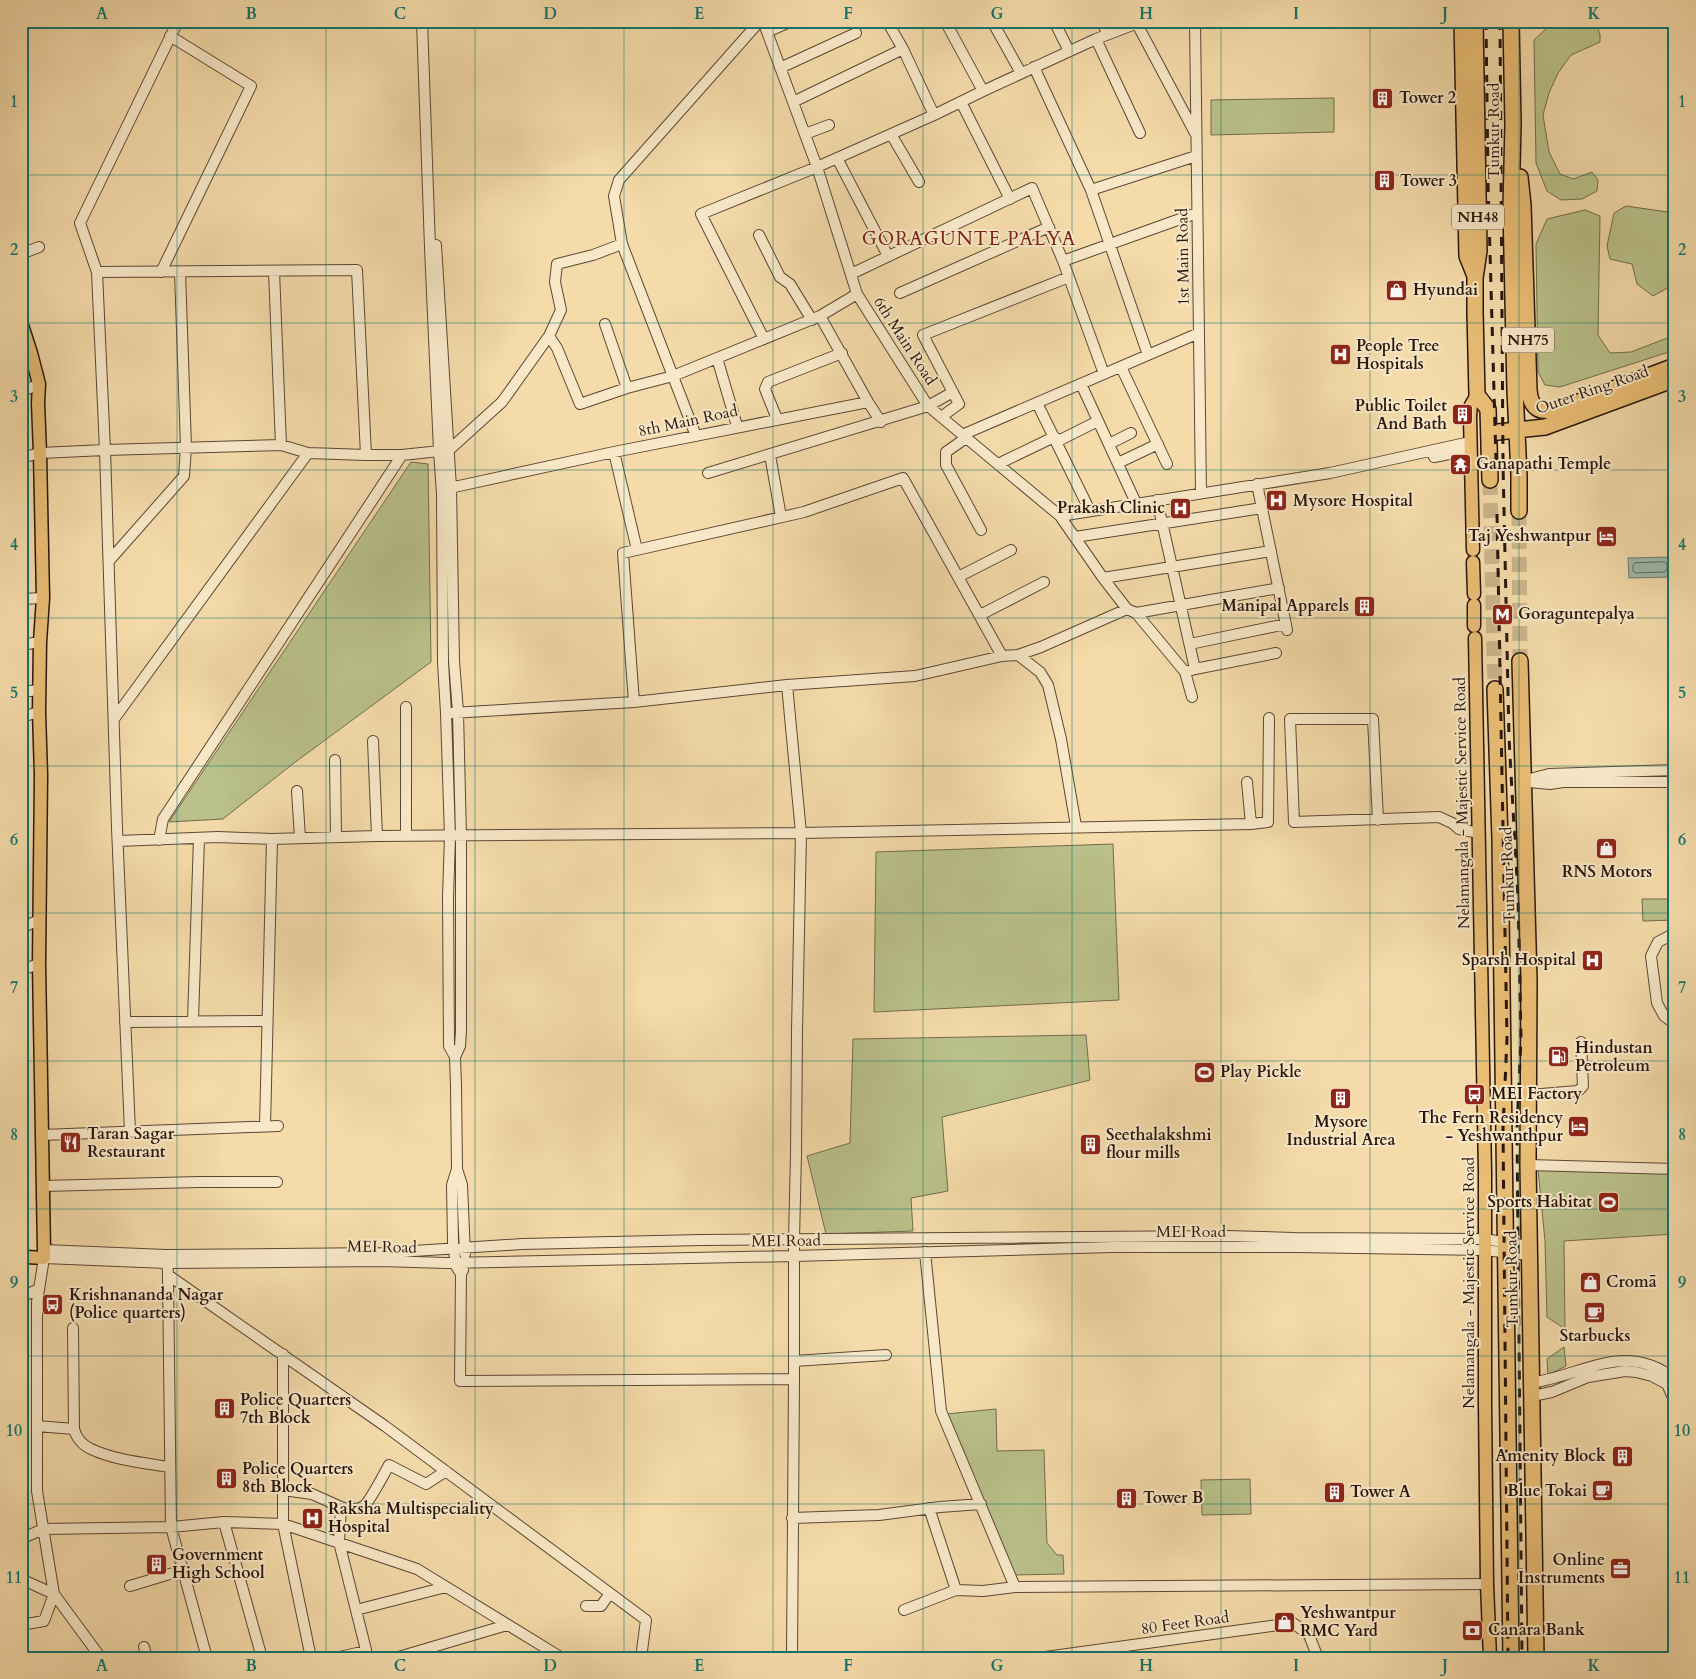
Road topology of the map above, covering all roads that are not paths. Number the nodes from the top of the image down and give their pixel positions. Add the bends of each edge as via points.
1 (178, 21) edge
2 (422, 21) edge
3 (429, 21) edge
4 (761, 21) edge
5 (792, 21) edge
6 (886, 21) edge
7 (945, 21) edge
8 (992, 21) edge
9 (1054, 21) edge
10 (1102, 21) edge
11 (1194, 21) edge
12 (1462, 21) edge
13 (1475, 21) edge
14 (1510, 21) edge
15 (1140, 22) edge
16 (767, 32) junction
17 (856, 33) dead end
18 (1107, 34) junction
19 (170, 36) junction
20 (1096, 39) junction
21 (426, 47) junction
22 (903, 49) junction
23 (1069, 51) junction
24 (1034, 67) junction
25 (780, 68) junction
26 (1021, 73) junction
27 (983, 91) junction
28 (793, 102) junction
29 (961, 102) junction
30 (934, 115) junction
31 (1512, 124) junction
32 (829, 125) dead end
33 (1140, 133) dead end
34 (805, 134) junction
35 (891, 134) junction
36 (1196, 135) junction
37 (1196, 156) junction
38 (837, 158) junction
39 (817, 167) junction
40 (919, 182) dead end
41 (1091, 190) junction
42 (1010, 199) junction
43 (1197, 213) junction
44 (1049, 227) junction
45 (759, 235) dead end
46 (622, 244) junction
47 (1110, 244) junction
48 (39, 247) dead end
49 (21, 254) edge
50 (888, 256) junction
51 (1064, 261) junction
52 (274, 271) junction
53 (97, 272) junction
54 (161, 272) junction
55 (180, 272) junction
56 (851, 274) junction
57 (1069, 277) junction
58 (1475, 278) junction
59 (900, 293) dead end
60 (857, 294) junction
61 (816, 318) junction
62 (21, 322) edge
63 (605, 324) dead end
64 (1199, 333) junction
65 (23, 336) edge
66 (549, 336) junction
67 (764, 339) junction
68 (842, 353) junction
69 (1148, 355) junction
70 (717, 358) junction
71 (1121, 366) junction
72 (1675, 366) edge
73 (1104, 374) junction
74 (672, 376) junction
75 (1675, 380) edge
76 (39, 384) junction
77 (1081, 384) junction
78 (627, 388) junction
79 (21, 392) edge
80 (953, 392) junction
81 (1478, 395) junction
82 (868, 402) junction
83 (1037, 403) junction
84 (928, 406) junction
85 (941, 416) junction
86 (777, 419) junction
87 (1098, 421) junction
88 (880, 422) junction
89 (738, 426) junction
90 (1517, 430) junction
91 (1489, 433) junction
92 (1131, 434) dead end
93 (696, 436) junction
94 (964, 436) junction
95 (1054, 437) junction
96 (281, 444) junction
97 (1109, 444) junction
98 (1158, 444) junction
99 (1470, 446) junction
100 (186, 447) junction
101 (105, 450) junction
102 (444, 450) junction
103 (614, 452) junction
104 (40, 453) junction
105 (308, 453) junction
106 (366, 455) junction
107 (402, 455) junction
108 (770, 455) junction
109 (21, 458) edge
110 (1118, 463) junction
111 (998, 464) junction
112 (1167, 464) dead end
113 (708, 474) dead end
114 (1490, 480) tunnel mouth
115 (1257, 484) junction
116 (446, 489) junction
117 (1201, 493) junction
118 (1157, 500) junction
119 (1136, 503) junction
120 (1262, 508) junction
121 (1090, 511) junction
122 (1519, 511) tunnel mouth
123 (1060, 516) junction
124 (781, 517) junction
125 (1161, 523) junction
126 (981, 530) dead end
127 (1074, 537) junction
128 (637, 550) junction
129 (1012, 550) dead end
130 (1271, 551) junction
131 (109, 561) junction
132 (1171, 568) junction
133 (448, 576) junction
134 (958, 577) junction
135 (1103, 578) junction
136 (1044, 582) dead end
137 (1279, 588) junction
138 (43, 598) junction
139 (21, 599) edge
140 (1180, 604) junction
141 (1132, 611) junction
142 (980, 615) junction
143 (40, 642) junction
144 (1190, 644) junction
145 (21, 645) edge
146 (1276, 653) dead end
147 (1018, 655) junction
148 (1002, 656) junction
149 (1520, 661) tunnel mouth
150 (1190, 670) junction
151 (787, 685) junction
152 (1495, 689) tunnel mouth
153 (39, 690) junction
154 (21, 692) edge
155 (1192, 697) dead end
156 (634, 702) junction
157 (406, 707) dead end
158 (39, 712) junction
159 (458, 712) junction
160 (446, 713) junction
161 (21, 718) edge
162 (1269, 718) dead end
163 (114, 719) junction
164 (373, 741) dead end
165 (334, 760) dead end
166 (1675, 770) edge
167 (1523, 781) junction
168 (1246, 782) dead end
169 (1675, 782) edge
170 (297, 791) dead end
171 (1378, 820) junction
172 (1252, 824) junction
173 (1076, 826) junction
174 (801, 832) junction
175 (1478, 833) junction
176 (377, 836) junction
177 (406, 836) junction
178 (336, 837) junction
179 (450, 837) junction
180 (461, 837) junction
181 (199, 838) junction
182 (300, 838) junction
183 (272, 839) junction
184 (159, 840) junction
185 (118, 842) junction
186 (448, 897) junction
187 (461, 897) junction
188 (39, 920) junction
189 (21, 928) edge
190 (1675, 933) edge
191 (38, 964) junction
192 (21, 970) edge
193 (193, 1021) junction
194 (267, 1021) junction
195 (125, 1022) junction
196 (1674, 1022) edge
197 (1581, 1042) dead end
198 (455, 1057) junction
199 (1529, 1095) junction
200 (265, 1126) junction
201 (278, 1126) dead end
202 (130, 1132) junction
203 (42, 1134) junction
204 (1528, 1165) junction
205 (457, 1169) junction
206 (1675, 1169) edge
207 (277, 1182) dead end
208 (43, 1186) junction
209 (794, 1238) junction
210 (1484, 1244) junction
211 (1506, 1247) junction
212 (464, 1248) junction
213 (453, 1249) junction
214 (21, 1251) edge
215 (1529, 1251) junction
216 (925, 1252) junction
217 (44, 1254) junction
218 (794, 1256) junction
219 (167, 1259) junction
220 (21, 1260) edge
221 (460, 1262) junction
222 (168, 1275) junction
223 (39, 1289) junction
224 (21, 1297) edge
225 (74, 1328) dead end
226 (283, 1354) junction
227 (886, 1355) dead end
228 (794, 1361) junction
229 (794, 1378) junction
230 (1675, 1379) edge
231 (1531, 1390) junction
232 (1675, 1402) edge
233 (37, 1426) junction
234 (74, 1429) junction
235 (169, 1467) junction
236 (446, 1471) junction
237 (283, 1490) junction
238 (982, 1504) junction
239 (341, 1507) junction
240 (929, 1508) junction
241 (792, 1518) junction
242 (224, 1522) junction
243 (282, 1524) junction
244 (171, 1527) junction
245 (43, 1529) junction
246 (21, 1539) edge
247 (339, 1542) junction
248 (183, 1570) junction
249 (22, 1581) edge
250 (1488, 1584) junction
251 (130, 1586) dead end
252 (446, 1587) junction
253 (1015, 1587) junction
254 (956, 1590) junction
255 (610, 1593) junction
256 (54, 1594) junction
257 (586, 1606) dead end
258 (356, 1610) junction
259 (904, 1610) dead end
260 (21, 1624) edge
261 (507, 1625) junction
262 (144, 1647) dead end
263 (367, 1654) edge
264 (100, 1656) edge
265 (81, 1658) edge
266 (147, 1658) edge
267 (207, 1658) edge
268 (262, 1658) edge
269 (311, 1658) edge
270 (335, 1658) edge
271 (395, 1658) edge
272 (562, 1658) edge
273 (641, 1658) edge
274 (792, 1658) edge
275 (1038, 1658) edge
276 (1318, 1658) edge
277 (1490, 1658) edge
278 (1511, 1658) edge
279 (1536, 1658) edge

1 - 19 street
2 - 21 street
3 - 21 street
4 - 16 street, 6th Main Road
4 - 46 street via 619,180 614,196
5 - 16 street
6 - 22 street
7 - 27 street
8 - 26 street
9 - 23 street
10 - 18 street
11 - 36 street, 1st Main Road
12 - 58 highway via 1467,256
13 - 58 highway, Tumkur Road / NH48 via 1479,251
14 - 31 highway, Tumkur Road / NH48
15 - 18 street
15 - 36 street
16 - 25 street, 6th Main Road
17 - 25 street
18 - 20 street
19 - 53 street via 80,223
19 - 54 street via 251,86
20 - 23 street
20 - 33 street
21 - 102 street
22 - 28 street
22 - 30 street
23 - 24 street
24 - 26 street
24 - 41 street
25 - 28 street, 6th Main Road
26 - 27 street
27 - 29 street
28 - 34 street, 6th Main Road
29 - 30 street
29 - 42 street
30 - 35 street
31 - 72 highway, Outer Ring Road / NH75 via 1523,205 1529,390 1533,406 1548,411 1560,408
31 - 90 highway, Tumkur Road / NH48
32 - 34 street
34 - 39 street, 6th Main Road
35 - 38 street
35 - 40 street
36 - 37 street, 1st Main Road
37 - 41 street
37 - 43 street, 1st Main Road
38 - 39 street
38 - 50 street
39 - 56 street, 6th Main Road
39 - 67 street via 701,214
41 - 47 street
42 - 44 street via 1032,188
42 - 50 street
43 - 47 street
43 - 64 street, 1st Main Road
44 - 51 street
44 - 59 street
45 - 61 street via 780,277 790,284
46 - 66 street via 557,264 555,282 561,310
46 - 74 street
47 - 51 street
47 - 69 street
48 - 49 street
50 - 56 street
51 - 57 street
52 - 55 street
52 - 96 street
52 - 106 street via 357,270
53 - 54 street
53 - 101 street
54 - 55 street
55 - 100 street
56 - 60 street, 6th Main Road
57 - 73 street
57 - 80 street via 923,335
58 - 81 highway, Tumkur Road / NH48
60 - 61 street
60 - 84 street, 6th Main Road
61 - 67 street
61 - 68 street
62 - 65 main road
63 - 78 street
64 - 69 street
64 - 117 street, 1st Main Road
65 - 76 main road via 32,353
66 - 78 street via 580,404
66 - 102 street via 502,402
67 - 70 street
68 - 82 street
68 - 86 street via 768,382 765,388
69 - 71 street
70 - 74 street
70 - 89 street
71 - 73 street
71 - 98 street
73 - 77 street
74 - 78 street
74 - 93 street
75 - 90 highway, Outer Ring Road via 1545,427
76 - 79 street
76 - 104 main road
77 - 83 street
77 - 87 street
80 - 84 street
80 - 85 street via 959,404
81 - 91 highway, Tumkur Road / NH48 via 1488,409
81 - 99 main road, Nelamangala - Majestic Service Road via 1470,417
82 - 86 street, 8th Main Road
82 - 88 street
83 - 94 street
83 - 95 street
84 - 85 street, 6th Main Road
84 - 88 street
85 - 94 street, 6th Main Road
86 - 89 street, 8th Main Road
87 - 95 street via 1060,440
87 - 97 street
88 - 108 street
89 - 93 street, 8th Main Road
90 - 91 highway, Outer Ring Road
90 - 122 highway, Tumkur Road / NH48
91 - 114 highway, Tumkur Road / NH48
92 - 97 street
93 - 103 street, 8th Main Road
94 - 111 street, 6th Main Road
94 - 126 street via 946,452 945,460
95 - 111 street
95 - 121 street
96 - 100 street
96 - 105 street
97 - 110 street
98 - 110 street
98 - 112 street
99 - 115 street via 1344,474 1330,473
99 - 175 main road, Nelamangala - Majestic Service Road
100 - 101 street
100 - 131 street via 184,476
101 - 104 street
101 - 131 street
102 - 107 street
102 - 116 street
103 - 116 street, 8th Main Road
103 - 128 street
104 - 109 street
104 - 138 main road
105 - 106 street
105 - 163 street
106 - 107 street
107 - 184 street via 163,819
108 - 113 street
108 - 124 street
110 - 119 street
111 - 123 street, 6th Main Road
115 - 117 street
115 - 120 street
116 - 133 street
117 - 118 street
118 - 119 street
118 - 125 street
119 - 121 street
120 - 125 street
120 - 130 street
121 - 123 street
123 - 127 street, 6th Main Road
124 - 128 street
124 - 134 street via 903,478
125 - 127 street
125 - 132 street
127 - 135 street, 6th Main Road
128 - 156 street via 623,553
129 - 134 street
130 - 132 street
130 - 137 street
131 - 163 street
132 - 135 street
132 - 140 street
133 - 159 street
133 - 160 street via 442,663
134 - 142 street
135 - 141 street, 6th Main Road
136 - 142 street
137 - 140 street
137 - 144 street via 1286,627
138 - 139 street
138 - 143 main road
140 - 141 street
140 - 144 street
141 - 147 street
141 - 150 street, 6th Main Road
142 - 148 street
143 - 145 street
143 - 153 main road
144 - 150 street
146 - 150 street
147 - 148 street
147 - 173 street via 1040,672 1048,685
148 - 151 street via 915,676
149 - 167 highway, Tumkur Road
150 - 155 street
151 - 156 street
151 - 174 street
152 - 211 highway, Tumkur Road
153 - 154 street
153 - 158 main road
156 - 159 street
157 - 177 street
158 - 161 street
158 - 188 main road
159 - 160 street
159 - 180 street
160 - 179 street
162 - 172 street via 1268,822
163 - 185 street
164 - 176 street
165 - 178 street
166 - 167 street via 1550,774
167 - 169 street via 1550,784
167 - 199 highway, Tumkur Road
168 - 172 street
170 - 182 street
171 - 171 street via 1294,822 1290,719 1373,719
171 - 175 street via 1439,817 1459,829
172 - 173 street
173 - 174 street
174 - 180 street
174 - 209 street
175 - 210 main road, Nelamangala - Majestic Service Road
176 - 177 street
176 - 178 street
177 - 179 street
178 - 182 street
179 - 180 street
179 - 186 street
180 - 187 street
181 - 183 street
181 - 184 street
181 - 193 street
182 - 183 street
183 - 194 street
184 - 185 street
185 - 195 street
186 - 187 street
186 - 198 street via 449,1046
187 - 198 street via 460,1046
188 - 189 street
188 - 191 main road
190 - 196 street via 1658,942 1651,956 1657,1003 1664,1016
191 - 192 street
191 - 203 main road
193 - 194 street
193 - 195 street
194 - 200 street
195 - 202 street
197 - 199 street via 1581,1089
198 - 205 street
199 - 204 highway, Tumkur Road
200 - 201 street
200 - 202 street
202 - 203 street
203 - 208 main road
204 - 206 street
204 - 215 highway, Tumkur Road
205 - 212 street via 462,1185
205 - 213 street via 452,1185
207 - 208 street
208 - 217 main road
209 - 210 street, MEI Road via 1226,1236
209 - 212 street, MEI Road
209 - 218 street
210 - 211 street, MEI Road
210 - 216 street, MEI Road
210 - 250 main road, Nelamangala - Majestic Service Road
211 - 215 street, MEI Road
211 - 278 highway, Tumkur Road
212 - 213 street, MEI Road
212 - 221 street
213 - 219 street, MEI Road
213 - 221 street
214 - 217 main road
215 - 231 highway, Tumkur Road
216 - 218 street, MEI Road
216 - 238 street via 941,1411
217 - 219 street, MEI Road
217 - 220 main road
217 - 223 street
218 - 221 street, MEI Road
218 - 228 street
219 - 221 street, MEI Road
219 - 222 street
221 - 229 street via 460,1381
222 - 226 street
222 - 235 street
223 - 224 street
223 - 233 street
225 - 234 street
226 - 236 street
226 - 237 street
227 - 228 street
228 - 229 street
229 - 241 street
230 - 231 street via 1658,1367 1625,1360 1584,1368
231 - 232 street via 1552,1392 1588,1377 1625,1371 1652,1376 1667,1384
231 - 279 highway, Tumkur Road
233 - 234 street
233 - 245 street via 37,1491
234 - 235 street via 76,1436 90,1449
235 - 244 street
236 - 239 street via 426,1484 388,1466 363,1507 351,1510
236 - 255 street
237 - 239 street via 312,1494
237 - 243 street
238 - 240 street
238 - 253 street
239 - 247 street
240 - 241 street via 879,1515
240 - 254 street
241 - 274 street
242 - 243 street
242 - 244 street
242 - 268 street
243 - 247 street
243 - 269 street
244 - 245 street
244 - 248 street
245 - 246 street
245 - 256 street
247 - 252 street via 417,1569
247 - 258 street
248 - 251 street
248 - 267 street
249 - 256 street
250 - 253 street
250 - 277 main road, Nelamangala - Majestic Service Road
252 - 258 street
252 - 261 street
253 - 254 street
254 - 259 street
255 - 257 street via 601,1606
255 - 273 street via 646,1620
256 - 260 street via 44,1621
256 - 264 street
258 - 263 street
261 - 271 street
261 - 272 street
262 - 266 street
263 - 270 street
264 - 265 street
275 - 276 street, 80 Feet Road via 1293,1623 1309,1635

